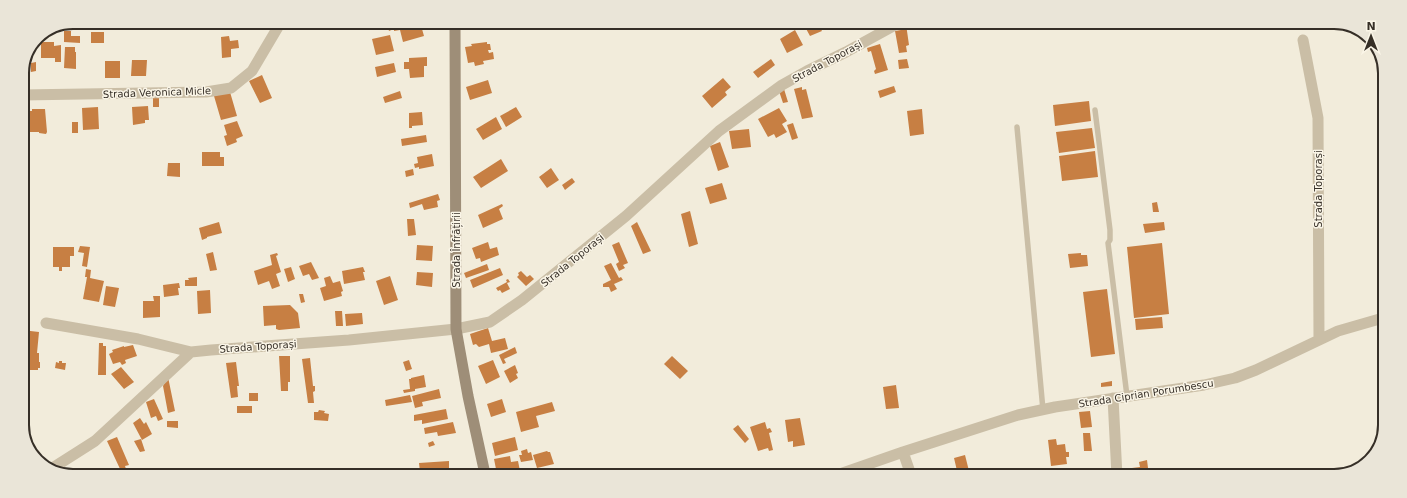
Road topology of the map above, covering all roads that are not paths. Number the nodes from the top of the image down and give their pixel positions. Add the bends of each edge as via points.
1 (277, 29) edge
2 (455, 29) edge
3 (888, 29) edge
4 (1304, 40) dead end
5 (29, 95) edge
6 (1095, 110) dead end
7 (1017, 127) dead end
8 (1378, 319) edge
9 (46, 323) dead end
10 (456, 329) junction
11 (1320, 339) junction
12 (191, 352) junction
13 (1127, 396) junction
14 (1113, 398) junction
15 (1043, 410) junction
16 (903, 452) junction
17 (56, 466) edge
18 (484, 469) edge
19 (854, 469) edge
20 (909, 469) edge
21 (1117, 469) edge

1 - 5 street, Strada Veronica Micle via 252,71 231,88 206,92
2 - 10 main road, Strada Înfrățirii
3 - 10 street, Strada Toporași via 782,85 719,131 626,216 522,300 490,322
4 - 11 street, Strada Toporași via 1318,118
6 - 13 lane
7 - 15 lane
8 - 11 street, Strada Ciprian Porumbescu
9 - 12 street, Strada Toporași
10 - 12 street, Strada Toporași
10 - 18 main road, Strada Înfrățirii
11 - 13 street, Strada Ciprian Porumbescu via 1235,378
12 - 17 street via 95,441
13 - 14 street, Strada Ciprian Porumbescu
14 - 15 street, Strada Ciprian Porumbescu
14 - 21 street
15 - 16 street, Strada Ciprian Porumbescu via 1018,415
16 - 19 street, Strada Ciprian Porumbescu
16 - 20 street

